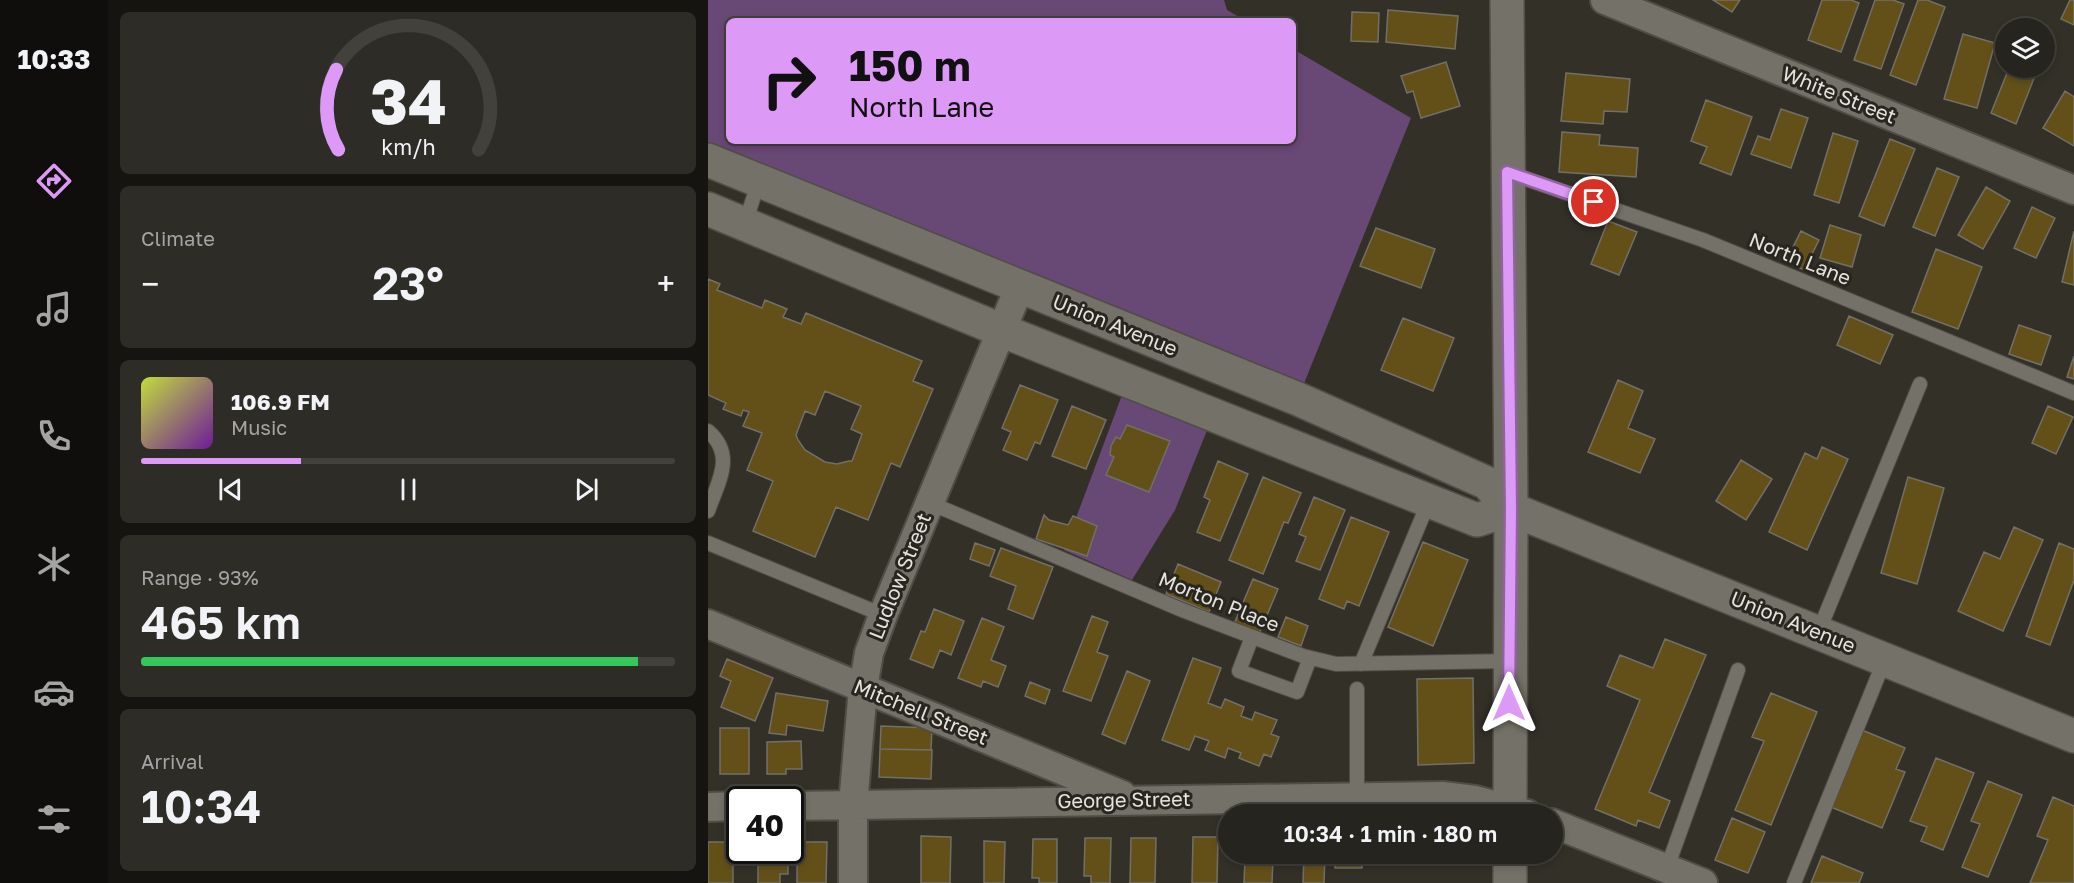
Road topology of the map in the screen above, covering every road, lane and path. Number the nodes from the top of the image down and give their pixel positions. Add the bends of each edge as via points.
1 (1507, 0) edge
2 (1605, 0) edge
3 (708, 160) edge
4 (1507, 172) junction
5 (759, 180) junction
6 (2074, 190) edge
7 (708, 209) edge
8 (745, 224) junction
9 (1020, 286) junction
10 (1003, 331) junction
11 (1920, 384) dead end
12 (2074, 393) edge
13 (708, 431) edge
14 (1429, 501) junction
15 (930, 503) junction
16 (1511, 509) junction
17 (708, 511) edge
18 (708, 543) edge
19 (883, 615) junction
20 (708, 624) edge
21 (1818, 633) junction
22 (1252, 637) junction
23 (1310, 658) junction
24 (1885, 659) junction
25 (1509, 661) junction
26 (1361, 664) junction
27 (1738, 670) dead end
28 (863, 688) junction
29 (1357, 689) dead end
30 (2074, 735) edge
31 (1357, 797) junction
32 (1133, 800) junction
33 (853, 804) junction
34 (1488, 804) edge
35 (1516, 804) edge
36 (804, 806) edge
37 (708, 807) edge
38 (726, 807) edge
39 (1563, 827) edge
40 (1510, 864) edge
41 (1667, 868) junction
42 (853, 883) edge
43 (1510, 883) edge
44 (1703, 883) edge
45 (1794, 883) edge

1 - 4 main road
2 - 6 street, White Street
3 - 5 main road, Union Avenue
4 - 12 lane, North Lane via 1703,240
4 - 16 main road
5 - 8 lane
5 - 9 main road, Union Avenue
7 - 8 main road
8 - 10 main road
9 - 10 street, Ludlow Street
9 - 16 main road, Union Avenue via 1298,399 1487,483
10 - 14 main road
10 - 15 street, Ludlow Street
11 - 21 lane
13 - 17 lane via 723,451 723,468
14 - 16 main road via 1477,520
14 - 26 lane
15 - 19 street, Ludlow Street
15 - 22 lane, Morton Place
16 - 21 main road, Union Avenue
16 - 25 main road
18 - 19 lane
19 - 28 street, Ludlow Street via 869,653
20 - 28 street, Mitchell Street
21 - 24 main road, Union Avenue
22 - 23 lane, Morton Place
22 - 23 lane via 1239,671 1298,692
23 - 26 lane, Morton Place
24 - 30 main road, Union Avenue
24 - 45 lane
25 - 26 lane, Morton Place
25 - 35 main road
27 - 41 lane
28 - 32 street, Mitchell Street
28 - 33 street, Ludlow Street
29 - 31 lane
31 - 32 street, George Street
31 - 34 street, George Street via 1442,796
32 - 33 street, George Street
33 - 36 street, George Street
33 - 42 street, Ludlow Street
37 - 38 street
39 - 41 street
40 - 43 main road
41 - 44 street

